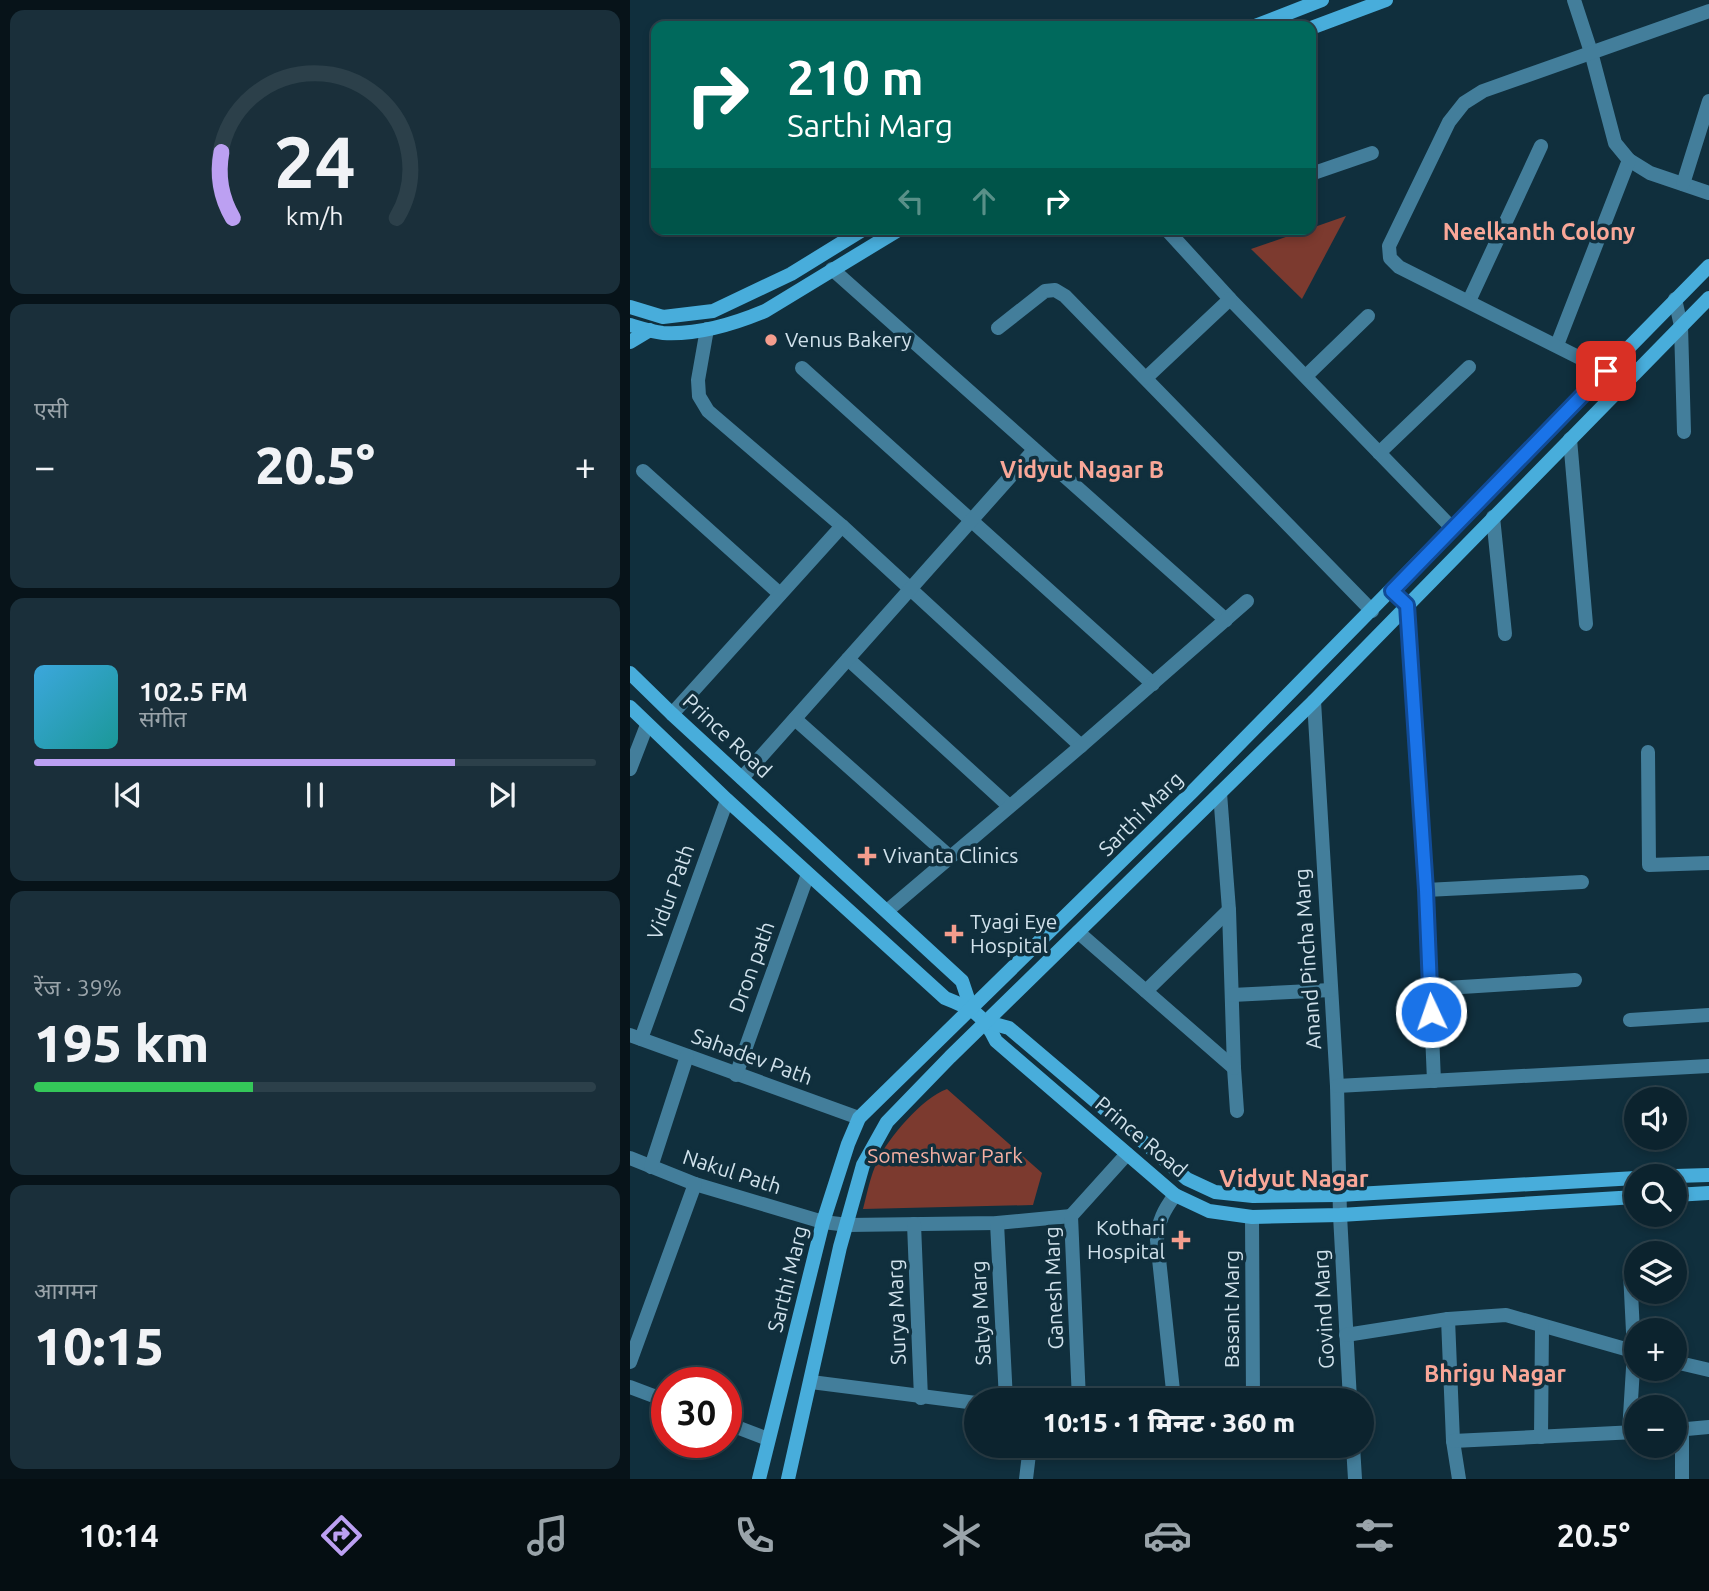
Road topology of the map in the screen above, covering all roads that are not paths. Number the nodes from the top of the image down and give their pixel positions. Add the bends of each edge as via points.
1 (1322, 0) edge
2 (1386, 0) edge
3 (1574, 0) edge
4 (1709, 11) edge
5 (1268, 21) edge
6 (1316, 26) edge
7 (1591, 52) junction
8 (1709, 101) edge
9 (1541, 146) dead end
10 (1372, 153) dead end
11 (1629, 160) junction
12 (1316, 172) edge
13 (1683, 184) junction
14 (1709, 193) edge
15 (854, 235) edge
16 (890, 235) edge
17 (1171, 235) edge
18 (1709, 267) edge
19 (832, 269) junction
20 (1709, 298) edge
21 (1230, 299) junction
22 (1675, 299) junction
23 (1469, 301) junction
24 (630, 307) edge
25 (1368, 316) dead end
26 (630, 325) edge
27 (1681, 326) junction
28 (998, 328) dead end
29 (707, 329) junction
30 (650, 330) junction
31 (630, 342) edge
32 (1557, 345) junction
33 (1469, 367) dead end
34 (802, 368) dead end
35 (1606, 371) junction
36 (1306, 376) junction
37 (1146, 378) junction
38 (1684, 432) dead end
39 (1570, 439) junction
40 (1034, 450) junction
41 (1379, 453) junction
42 (643, 471) dead end
43 (1493, 517) junction
44 (971, 519) junction
45 (842, 526) junction
46 (1453, 529) junction
47 (911, 589) junction
48 (1392, 591) junction
49 (780, 594) junction
50 (1247, 601) dead end
51 (1407, 605) junction
52 (1372, 611) junction
53 (1226, 620) junction
54 (1586, 624) dead end
55 (1505, 634) dead end
56 (848, 659) junction
57 (630, 673) edge
58 (1153, 684) junction
59 (1299, 685) junction
60 (1314, 701) junction
61 (630, 707) edge
62 (672, 714) junction
63 (795, 719) junction
64 (647, 724) junction
65 (1081, 746) junction
66 (1648, 752) dead end
67 (630, 769) edge
68 (742, 778) junction
69 (1193, 792) junction
70 (1220, 793) junction
71 (727, 800) junction
72 (1207, 805) junction
73 (1009, 806) junction
74 (950, 857) junction
75 (1709, 863) edge
76 (808, 874) junction
77 (1582, 882) dead end
78 (1426, 890) junction
79 (1229, 910) junction
80 (887, 911) junction
81 (1078, 932) junction
82 (1575, 980) dead end
83 (1430, 989) junction
84 (1331, 990) junction
85 (1146, 991) junction
86 (1232, 995) junction
87 (971, 1008) junction
88 (1709, 1015) edge
89 (1630, 1020) dead end
90 (987, 1022) junction
91 (635, 1037) edge
92 (687, 1056) junction
93 (1709, 1066) edge
94 (1234, 1068) junction
95 (736, 1075) junction
96 (1434, 1081) junction
97 (1336, 1086) junction
98 (1237, 1111) dead end
99 (859, 1118) junction
100 (1127, 1154) junction
101 (630, 1158) edge
102 (651, 1167) junction
103 (1709, 1175) edge
104 (1687, 1176) edge
105 (1624, 1179) edge
106 (695, 1184) junction
107 (1709, 1193) edge
108 (1687, 1194) edge
109 (1175, 1195) junction
110 (1339, 1195) junction
111 (1624, 1198) edge
112 (1340, 1215) junction
113 (1072, 1216) junction
114 (1252, 1217) junction
115 (823, 1223) junction
116 (997, 1223) junction
117 (914, 1224) junction
118 (848, 1225) junction
119 (1448, 1319) junction
120 (1542, 1326) junction
121 (1346, 1335) junction
122 (1624, 1349) edge
123 (630, 1362) edge
124 (1687, 1365) edge
125 (1709, 1370) edge
126 (811, 1382) junction
127 (630, 1387) edge
128 (1005, 1388) edge
129 (1079, 1388) edge
130 (1173, 1388) edge
131 (1253, 1388) edge
132 (1349, 1388) edge
133 (651, 1395) edge
134 (921, 1398) junction
135 (964, 1403) edge
136 (1709, 1427) edge
137 (742, 1429) edge
138 (1687, 1429) edge
139 (1624, 1432) edge
140 (1541, 1437) junction
141 (768, 1439) junction
142 (1453, 1441) junction
143 (1029, 1458) edge
144 (1354, 1458) edge
145 (1681, 1458) edge
146 (759, 1479) edge
147 (788, 1479) edge
148 (1026, 1479) edge
149 (1355, 1479) edge
150 (1459, 1479) edge
151 (1682, 1479) edge

1 - 5 street
2 - 6 street
3 - 7 street
4 - 7 street
7 - 11 street via 1615,144
7 - 23 street via 1483,91 1464,103 1449,122 1390,246 1390,258 1399,267
8 - 13 street
9 - 23 street
10 - 12 street
11 - 13 street
11 - 32 street
13 - 14 street
15 - 24 street via 791,274 713,311 663,317
16 - 19 street
17 - 21 street
18 - 22 street, Sarthi Marg
19 - 29 street via 765,311
19 - 40 street
20 - 27 street
21 - 36 street
21 - 37 street
22 - 27 street
22 - 35 street, Sarthi Marg
23 - 32 street
25 - 36 street
26 - 30 street
27 - 38 street
27 - 39 street
28 - 37 street via 1045,291 1055,290
29 - 30 street
29 - 45 street via 698,380 699,396 708,411
30 - 31 street
32 - 35 street
33 - 41 street
34 - 44 street
35 - 46 street, Sarthi Marg
36 - 41 street
37 - 52 street
39 - 43 street
39 - 54 street
40 - 44 street
40 - 53 street
41 - 46 street
42 - 49 street
43 - 51 street
43 - 55 street
44 - 47 street
44 - 58 street
45 - 47 street
45 - 49 street
46 - 48 street, Sarthi Marg
47 - 56 street
47 - 65 street
48 - 51 street
48 - 52 street, Sarthi Marg
49 - 62 street
50 - 53 street
51 - 60 street
51 - 78 street
52 - 59 street, Sarthi Marg
53 - 58 street
56 - 63 street
56 - 73 street
57 - 62 street, Prince Road
58 - 65 street
59 - 60 street
59 - 69 street, Sarthi Marg
60 - 70 street
60 - 84 street, Anand Pincha Marg
61 - 64 street, Prince Road
62 - 68 street, Prince Road
63 - 68 street
63 - 74 street
64 - 67 street
64 - 71 street, Prince Road
65 - 73 street
66 - 75 street via 1649,864
68 - 80 street, Prince Road
69 - 72 street
69 - 87 street, Sarthi Marg
70 - 72 street
70 - 79 street
71 - 76 street, Prince Road
71 - 91 street, Vidur Path
72 - 81 street
73 - 74 street
74 - 80 street
76 - 87 street, Prince Road via 945,998
76 - 95 street, Dron path
77 - 78 street
78 - 83 street
79 - 85 street
79 - 86 street
80 - 87 street, Prince Road via 962,981
81 - 85 street
81 - 90 street
82 - 83 street
83 - 96 street
84 - 86 street
84 - 97 street, Anand Pincha Marg
85 - 94 street
86 - 94 street
87 - 90 street, Prince Road
87 - 99 street, Sarthi Marg
88 - 89 street
90 - 100 street, Prince Road via 996,1041
90 - 110 street, Prince Road via 1009,1028 1187,1179 1215,1192
90 - 118 street via 887,1122 863,1165
91 - 92 street, Sahadev Path
92 - 95 street, Sahadev Path
92 - 102 street
93 - 96 street
94 - 98 street
95 - 99 street, Sahadev Path
96 - 97 street
97 - 110 street, Anand Pincha Marg
99 - 115 street, Sarthi Marg
100 - 109 street, Prince Road
100 - 113 street, Ganesh Marg
101 - 102 street, Nakul Path
102 - 106 street, Nakul Path
103 - 104 street
105 - 110 street, Prince Road
106 - 115 street, Nakul Path
106 - 123 street
107 - 108 street
109 - 114 street, Prince Road via 1209,1211
109 - 130 street via 1163,1211 1157,1240
110 - 112 street, Anand Pincha Marg
111 - 112 street, Prince Road
112 - 114 street, Prince Road
112 - 121 street, Govind Marg
113 - 116 street, Nakul Path
113 - 129 street, Ganesh Marg
114 - 131 street, Basant Marg
115 - 118 street, Nakul Path
115 - 141 street, Sarthi Marg
116 - 117 street, Nakul Path
116 - 128 street, Satya Marg
117 - 118 street, Nakul Path
117 - 134 street, Surya Marg
118 - 126 street
119 - 120 street via 1506,1315
119 - 121 street
119 - 142 street
120 - 122 street
120 - 140 street
121 - 132 street, Govind Marg
124 - 125 street
126 - 134 street
126 - 147 street
127 - 133 street
134 - 135 street
136 - 138 street
137 - 141 street
139 - 140 street
140 - 142 street
141 - 146 street, Sarthi Marg
142 - 150 street
143 - 148 street
144 - 149 street
145 - 151 street

